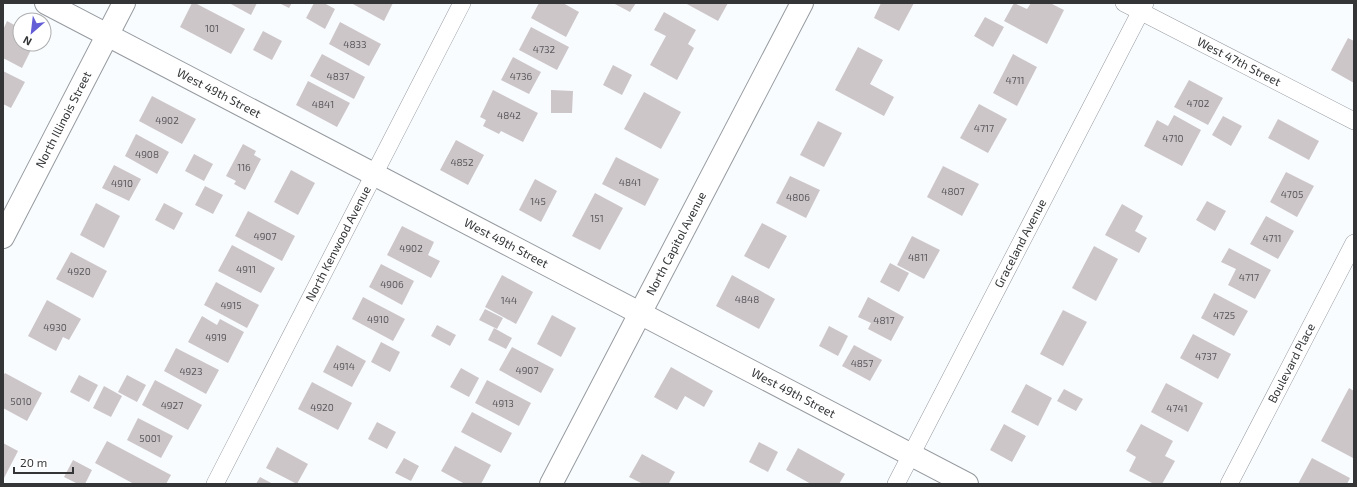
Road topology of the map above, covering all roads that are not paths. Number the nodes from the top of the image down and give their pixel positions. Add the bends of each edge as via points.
1 (46, 3) edge
2 (124, 3) edge
3 (462, 3) edge
4 (802, 3) edge
5 (1124, 3) edge
6 (1143, 7) edge
7 (108, 35) junction
8 (1354, 121) edge
9 (374, 174) junction
10 (3, 237) edge
11 (1354, 243) edge
12 (641, 313) junction
13 (911, 455) junction
14 (215, 484) edge
15 (552, 484) edge
16 (896, 484) edge
17 (967, 484) edge
18 (1229, 484) edge

1 - 7 street, West 49th Street
2 - 7 street, North Illinois Street
3 - 9 street, North Kenwood Avenue
4 - 12 street, North Capitol Avenue
5 - 6 street, West 47th Street
6 - 8 street, West 47th Street
6 - 13 street, Graceland Avenue
7 - 9 street, West 49th Street
7 - 10 street, North Illinois Street
9 - 12 street, West 49th Street
9 - 14 street, North Kenwood Avenue
11 - 18 street, Boulevard Place
12 - 13 street, West 49th Street
12 - 15 street, North Capitol Avenue
13 - 16 street, Graceland Avenue
13 - 17 street, West 49th Street

